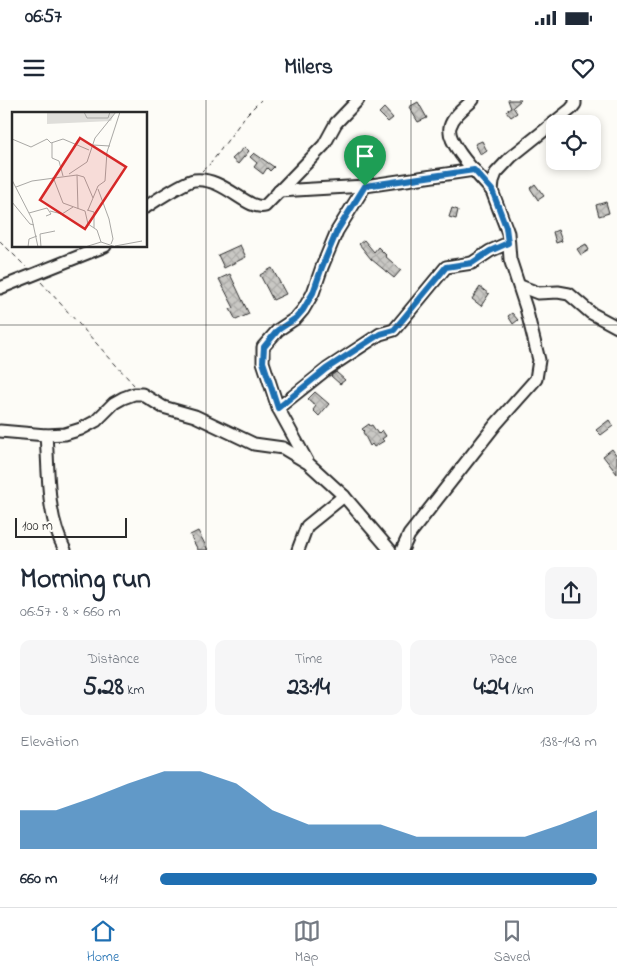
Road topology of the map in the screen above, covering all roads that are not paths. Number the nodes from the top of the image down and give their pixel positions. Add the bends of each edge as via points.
1 (358, 100) edge
2 (472, 100) edge
3 (575, 100) edge
4 (474, 170) junction
5 (365, 186) junction
6 (492, 190) junction
7 (280, 191) junction
8 (148, 206) edge
9 (508, 243) junction
10 (100, 248) edge
11 (520, 286) junction
12 (0, 288) edge
13 (617, 327) edge
14 (278, 408) junction
15 (0, 431) edge
16 (46, 435) junction
17 (308, 463) junction
18 (344, 496) junction
19 (65, 550) edge
20 (298, 550) edge
21 (390, 550) edge
22 (402, 550) edge

1 - 7 street via 336,123 324,145
2 - 4 street via 455,116 449,134
3 - 6 street via 571,109 503,165 493,181
4 - 5 street
4 - 6 street
5 - 7 street
5 - 14 street via 337,231 303,310 278,330 264,347 263,362
6 - 9 street via 506,227
7 - 8 street via 259,208 220,184 192,180
9 - 11 street
9 - 14 street via 472,263 446,267 394,330 380,334 326,369
10 - 12 street
11 - 13 street via 538,293 569,294 591,313
11 - 22 street via 539,360 536,379 496,424 409,535
14 - 17 street
15 - 16 street
16 - 17 street via 82,429 96,421 114,403 142,394 163,407 195,416 254,444 283,448
16 - 19 street via 52,512
17 - 18 street
18 - 20 street via 308,526
18 - 21 street

